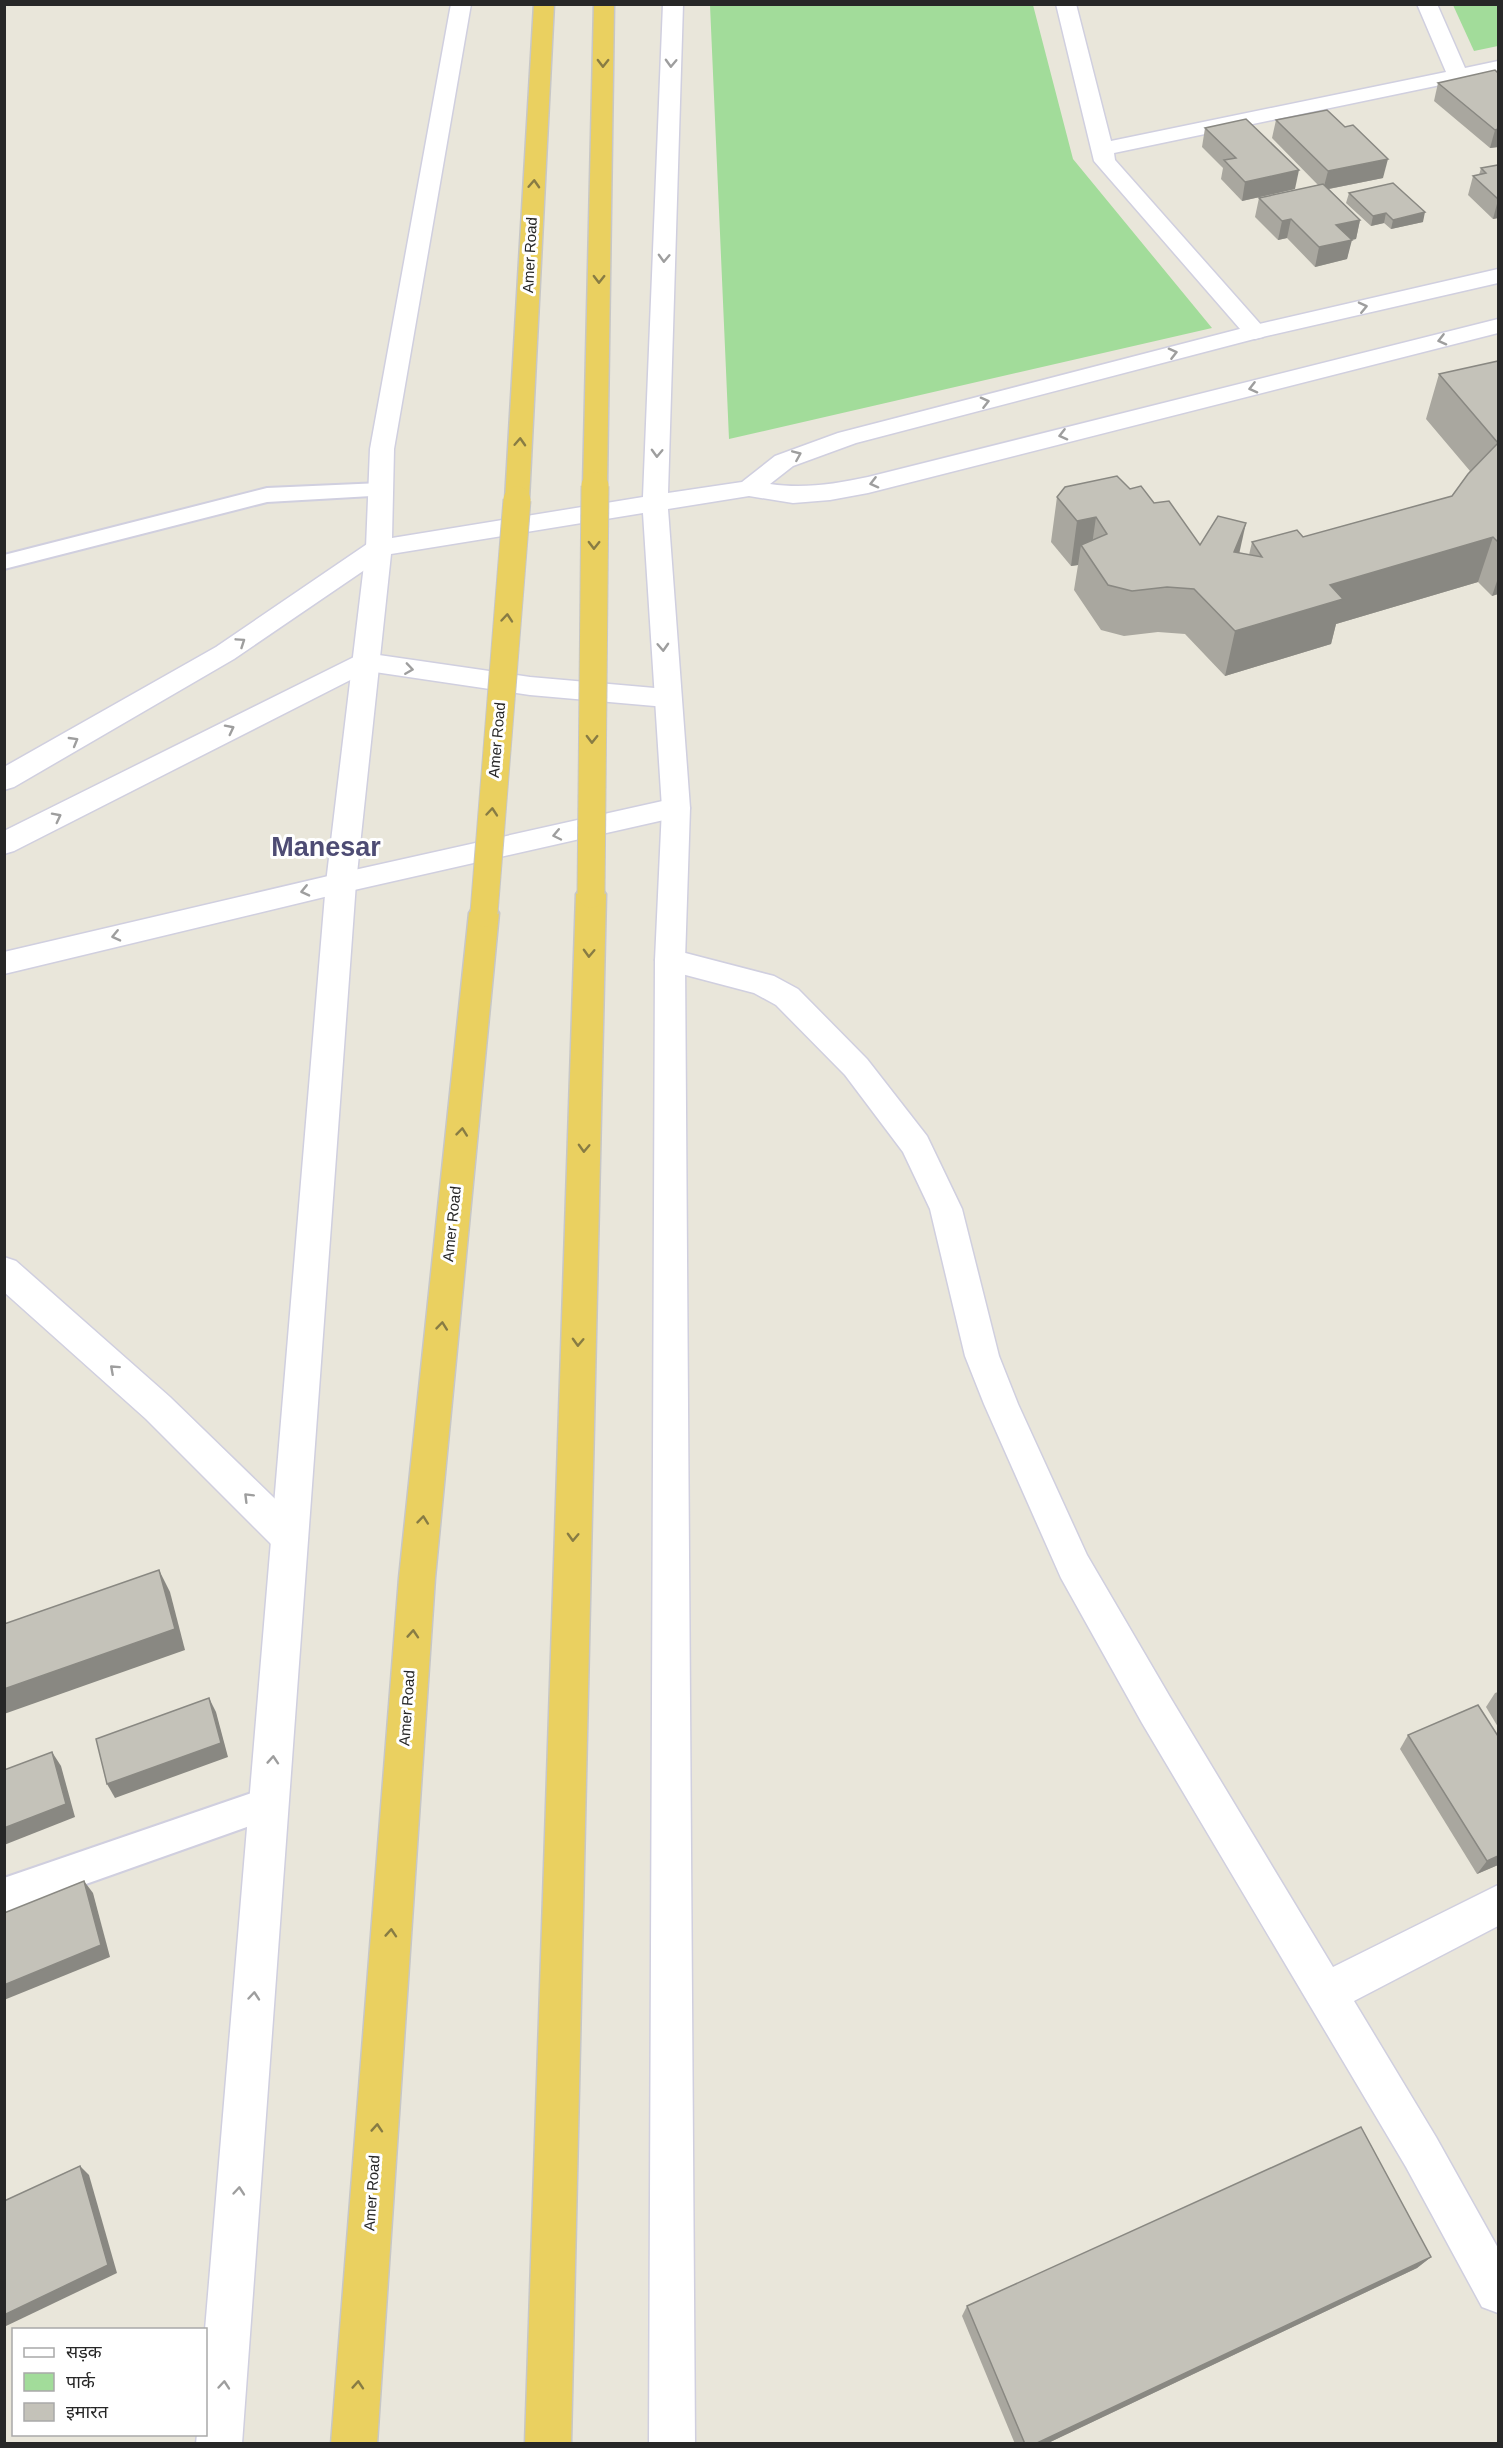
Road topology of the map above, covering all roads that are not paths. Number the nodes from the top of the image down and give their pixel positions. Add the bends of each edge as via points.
1 (461, 4) edge
2 (544, 4) edge
3 (604, 4) edge
4 (674, 4) edge
5 (1066, 4) edge
6 (1427, 4) edge
7 (1498, 67) edge
8 (1458, 76) junction
9 (1103, 149) junction
10 (1498, 276) edge
11 (1498, 326) edge
12 (1255, 332) junction
13 (750, 488) junction
14 (381, 490) junction
15 (656, 504) junction
16 (379, 548) junction
17 (4, 562) edge
18 (365, 662) junction
19 (666, 698) junction
20 (4, 780) edge
21 (676, 808) junction
22 (4, 844) edge
23 (340, 883) junction
24 (669, 960) junction
25 (4, 963) edge
26 (4, 1271) edge
27 (290, 1538) junction
28 (269, 1803) junction
29 (4, 1896) edge
30 (1498, 1905) edge
31 (1326, 1993) junction
32 (1498, 2291) edge
33 (219, 2444) edge
34 (354, 2444) edge
35 (548, 2444) edge
36 (672, 2444) edge

1 - 14 street via 382,449
34 -> 2 highway, Amer Road, bridge via 417,1578 483,913 517,500
3 -> 35 highway, bridge via 591,894
4 -> 15 street
5 - 9 street
6 - 8 street
7 - 8 street
8 - 9 street
9 - 12 street via 1105,160
12 -> 10 street
11 -> 13 street via 868,485 793,495
13 -> 12 street via 784,461 847,438
13 - 15 street
14 - 16 street
14 - 17 lane via 267,495
15 - 16 street
15 -> 19 street
16 - 18 street
20 -> 16 street via 225,653
18 -> 19 street via 530,686
22 -> 18 street
18 - 23 street
19 - 21 street
21 -> 23 street
21 - 24 street
23 -> 25 street
23 - 27 street
24 - 31 street via 763,984 787,997 856,1067 916,1145 946,1209 982,1356 1074,1566
24 - 36 street
27 -> 26 street via 158,1408
28 -> 27 street
28 - 29 lane
33 -> 28 street
30 - 31 street
31 - 32 street

